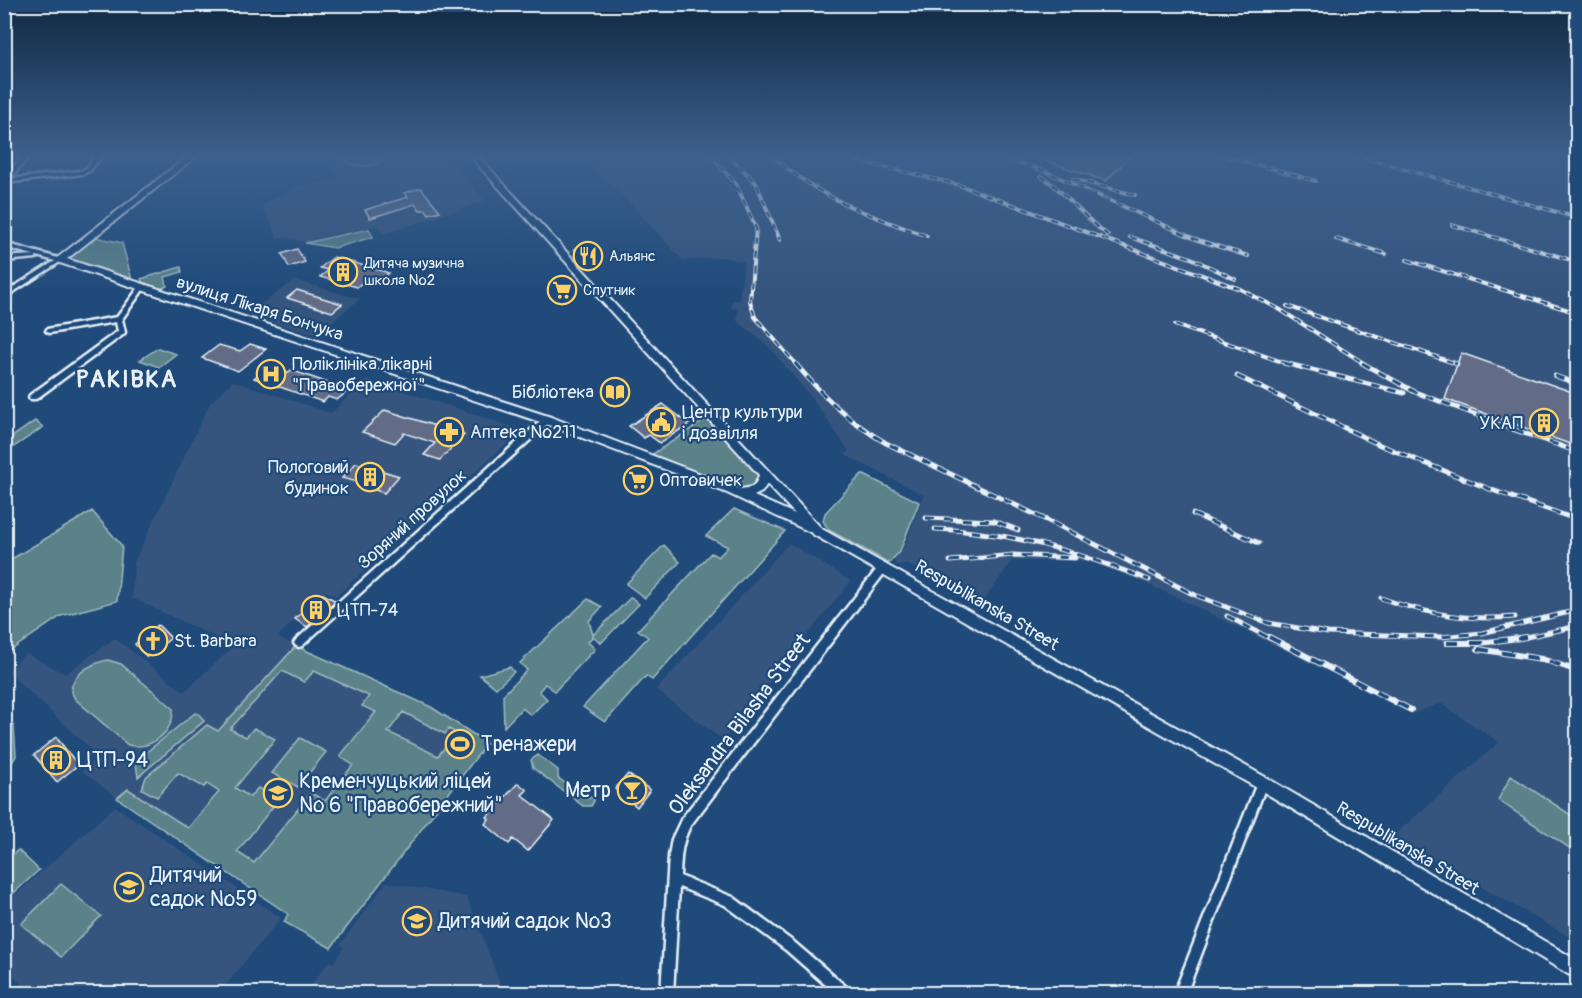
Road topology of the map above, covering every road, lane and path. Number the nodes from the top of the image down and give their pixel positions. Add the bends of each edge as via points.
1 (135, 202) edge
2 (516, 202) edge
3 (4, 245) edge
4 (43, 257) junction
5 (4, 259) edge
6 (60, 260) junction
7 (142, 287) junction
8 (4, 296) edge
9 (119, 319) junction
10 (49, 331) dead end
11 (33, 396) dead end
12 (547, 420) junction
13 (765, 472) junction
14 (733, 491) junction
15 (818, 532) junction
16 (883, 568) junction
17 (299, 643) dead end
18 (1262, 783) junction
19 (673, 879) junction
20 (1578, 971) edge
21 (667, 993) edge
22 (846, 993) edge
23 (1180, 993) edge

1 - 6 main road
2 - 13 main road, Respublikanska Street
3 - 4 street
4 - 5 street
4 - 6 street
6 - 7 main road, вулиця Лікаря Бончука
6 - 8 street
7 - 9 street
7 - 12 main road, вулиця Лікаря Бончука
9 - 10 street
9 - 11 street via 122,333
12 - 14 main road, вулиця Лікаря Бончука
12 - 17 street, Зоряний провулок
13 - 14 main road via 757,491
13 - 15 main road, Respublikanska Street
14 - 15 main road, вулиця Лікаря Бончука
15 - 16 main road, Respublikanska Street
16 - 18 main road, Respublikanska Street
16 - 19 street, Oleksandra Bilasha Street via 686,822 678,838
18 - 20 main road, Respublikanska Street
18 - 23 street
19 - 21 street, Oleksandra Bilasha Street
19 - 22 street via 729,901

